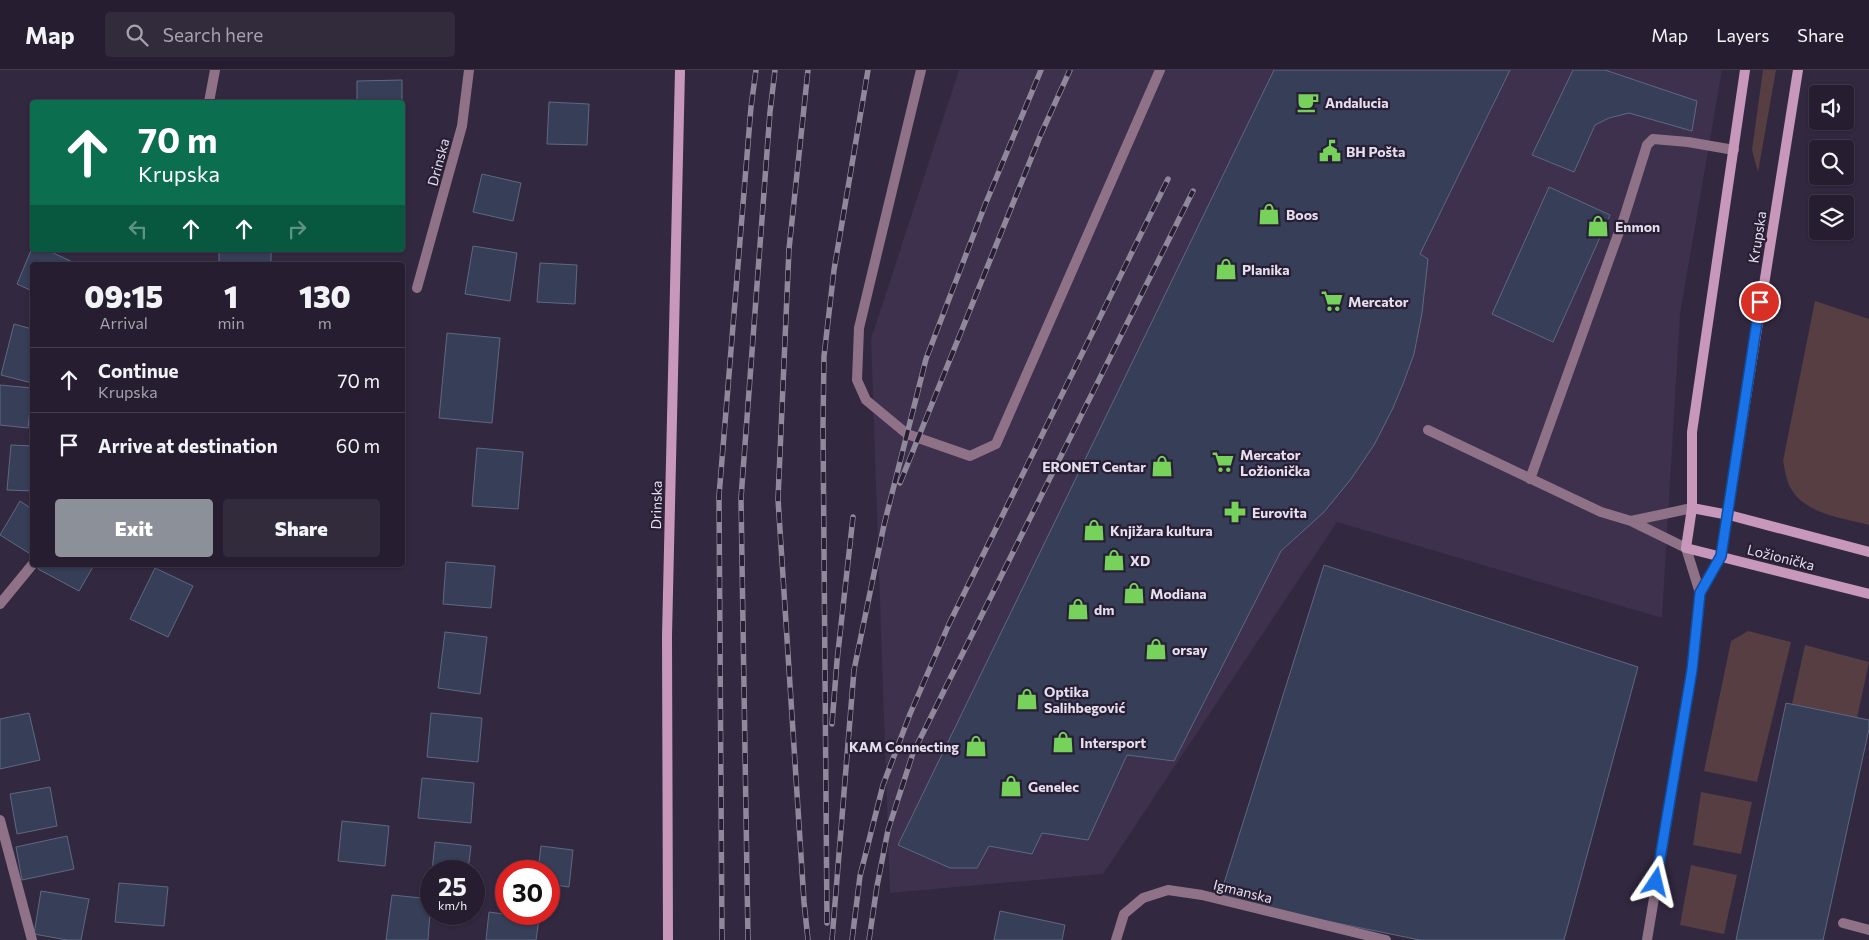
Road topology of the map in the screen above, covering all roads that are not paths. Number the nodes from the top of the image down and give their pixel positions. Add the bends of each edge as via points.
1 (215, 70) edge
2 (469, 70) edge
3 (680, 70) edge
4 (921, 70) edge
5 (1160, 70) edge
6 (1745, 70) edge
7 (1798, 70) edge
8 (209, 100) edge
9 (1734, 150) junction
10 (418, 288) dead end
11 (1428, 430) dead end
12 (1530, 479) junction
13 (1692, 508) junction
14 (1728, 515) junction
15 (1631, 521) junction
16 (1686, 548) junction
17 (1869, 552) edge
18 (1721, 556) junction
19 (30, 567) edge
20 (1700, 593) junction
21 (1869, 594) edge
22 (0, 604) edge
23 (0, 820) edge
24 (1842, 923) dead end
25 (1869, 930) edge
26 (32, 940) edge
27 (668, 940) edge
28 (1116, 940) edge
29 (1386, 940) edge
30 (1647, 940) edge

1 - 8 street
2 - 10 street, Drinska via 462,126
3 - 27 street, Drinska via 667,636
4 - 5 street via 859,328 857,380 866,400 907,434 970,456 996,444
6 - 9 street
7 - 14 street, Krupska
9 - 12 street via 1653,139 1647,145
9 - 13 street via 1692,432
11 - 12 street
12 - 15 street via 1601,512
13 - 14 street, Ložionička
13 - 15 street
13 - 16 street
14 - 17 street, Ložionička
14 - 18 street, Krupska
15 - 16 street
16 - 18 street, Ložionička
16 - 20 street
18 - 20 street
18 - 21 street, Ložionička
19 - 22 street
20 - 30 street via 1692,670
23 - 26 street
24 - 25 street
28 - 29 street, Igmanska via 1124,914 1143,898 1168,890 1202,895

